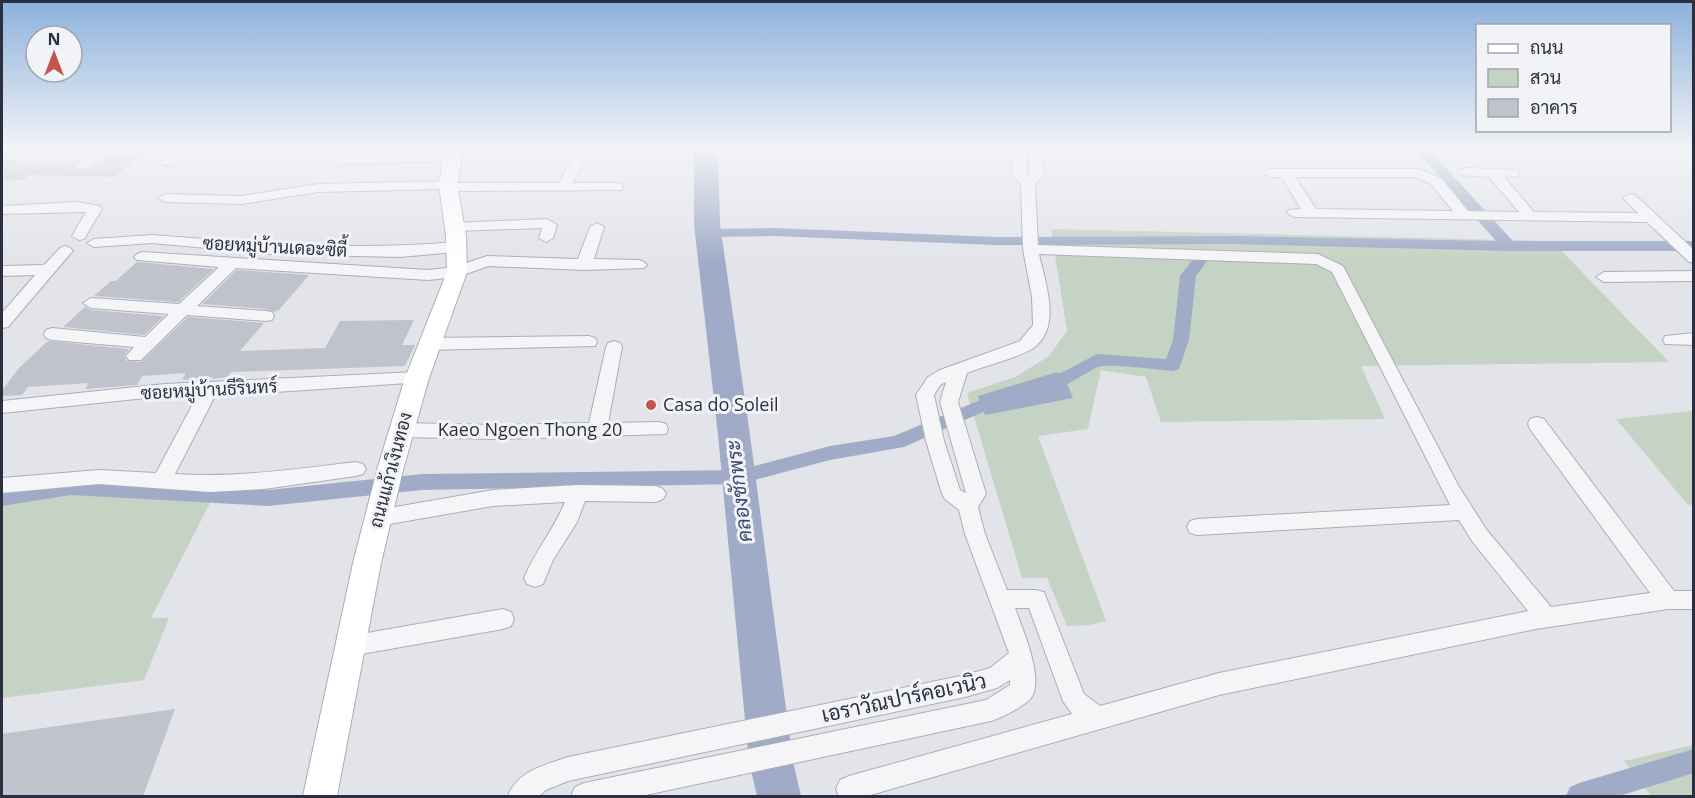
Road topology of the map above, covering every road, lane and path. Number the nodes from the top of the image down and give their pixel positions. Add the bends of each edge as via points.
1 (432, 186) edge
2 (448, 186) edge
3 (476, 186) edge
4 (1025, 186) edge
5 (1294, 186) edge
6 (1442, 186) edge
7 (1504, 186) edge
8 (564, 187) joint
9 (616, 187) dead end
10 (165, 198) dead end
11 (1630, 198) dead end
12 (2, 210) edge
13 (1294, 213) dead end
14 (1311, 213) junction
15 (1476, 215) junction
16 (1530, 216) junction
17 (1651, 218) junction
18 (597, 227) dead end
19 (79, 236) junction
20 (456, 237) junction
21 (546, 238) dead end
22 (94, 243) junction
23 (1030, 243) junction
24 (1685, 250) edge
25 (65, 251) junction
26 (142, 257) dead end
27 (231, 264) junction
28 (584, 265) junction
29 (639, 265) dead end
30 (50, 270) junction
31 (2, 271) edge
32 (457, 272) junction
33 (1694, 276) edge
34 (1604, 278) dead end
35 (91, 303) dead end
36 (184, 310) junction
37 (266, 316) dead end
38 (2, 323) edge
39 (52, 334) dead end
40 (1694, 339) edge
41 (1671, 340) dead end
42 (589, 342) dead end
43 (148, 343) junction
44 (428, 344) junction
45 (614, 348) dead end
46 (135, 356) dead end
47 (957, 377) junction
48 (417, 378) junction
49 (209, 390) junction
50 (2, 407) edge
51 (1538, 424) dead end
52 (659, 429) dead end
53 (401, 430) junction
54 (597, 430) junction
55 (356, 469) dead end
56 (162, 480) junction
57 (2, 486) edge
58 (578, 493) junction
59 (656, 494) dead end
60 (968, 506) junction
61 (380, 511) junction
62 (1465, 512) junction
63 (1197, 527) dead end
64 (536, 578) dead end
65 (1001, 599) junction
66 (1668, 600) junction
67 (1694, 600) edge
68 (1547, 618) junction
69 (503, 619) dead end
70 (350, 646) junction
71 (1022, 656) junction
72 (1098, 718) junction
73 (849, 789) dead end
74 (320, 796) edge
75 (521, 796) edge
76 (584, 796) edge

1 - 10 street via 318,188 241,200
2 - 20 street, ถนนแก้วเงินทอง
3 - 8 street
4 - 23 street
5 - 14 street
6 - 15 street
7 - 16 street
8 - 9 street
11 - 17 street
12 - 19 street via 77,206 95,209
13 - 14 street
14 - 15 street
15 - 16 street
16 - 17 street
17 - 24 street
18 - 28 street
19 - 22 street, ซอยหมู่บ้านเดอะซิตี้ via 94,236
19 - 25 street via 63,245
20 - 21 street, ซอยหมู่บ้านเดอะซิตี้ via 547,223 550,225
20 - 22 street, ซอยหมู่บ้านเดอะซิตี้ via 400,252 270,249 152,239
20 - 32 street, ถนนแก้วเงินทอง
22 - 25 street, ซอยหมู่บ้านเดอะซิตี้ via 80,251
23 - 47 street via 1040,297 1041,325 1037,334 1026,345
23 - 62 street via 1309,258 1329,263 1338,269
25 - 30 street
26 - 27 street
27 - 32 street via 417,274
27 - 36 street
28 - 29 street
28 - 32 street via 487,261
30 - 31 street
30 - 38 street
32 - 44 street, ถนนแก้วเงินทอง
33 - 34 street
35 - 36 street
36 - 37 street
36 - 43 street
39 - 43 street
40 - 41 street
42 - 44 street
43 - 46 street
44 - 48 street, ถนนแก้วเงินทอง
45 - 54 street
47 - 60 street via 949,402 976,494
47 - 60 street via 934,381 925,395 952,494
48 - 49 street, ซอยหมู่บ้านธีรินทร์
48 - 53 street, ถนนแก้วเงินทอง
49 - 50 street, ซอยหมู่บ้านธีรินทร์ via 165,390
49 - 56 street
51 - 66 street
52 - 54 street, Kaeo Ngoen Thong 20
53 - 54 street, Kaeo Ngoen Thong 20
53 - 61 street, ถนนแก้วเงินทอง
55 - 56 street via 264,481 210,484
56 - 57 street via 70,478
58 - 59 street
58 - 61 street
58 - 64 street
60 - 65 street
61 - 70 street, ถนนแก้วเงินทอง
62 - 63 street
62 - 68 street
65 - 71 street
65 - 72 street via 1036,599 1075,701
66 - 67 street
66 - 68 street
68 - 72 street via 1220,684
69 - 70 street
70 - 74 street, ถนนแก้วเงินทอง
71 - 75 street, เอราวัณปาร์คอเวนิว via 997,677 568,769 538,780
71 - 76 street, เอราวัณปาร์คอเวนิว via 1022,691 991,710
72 - 73 street

